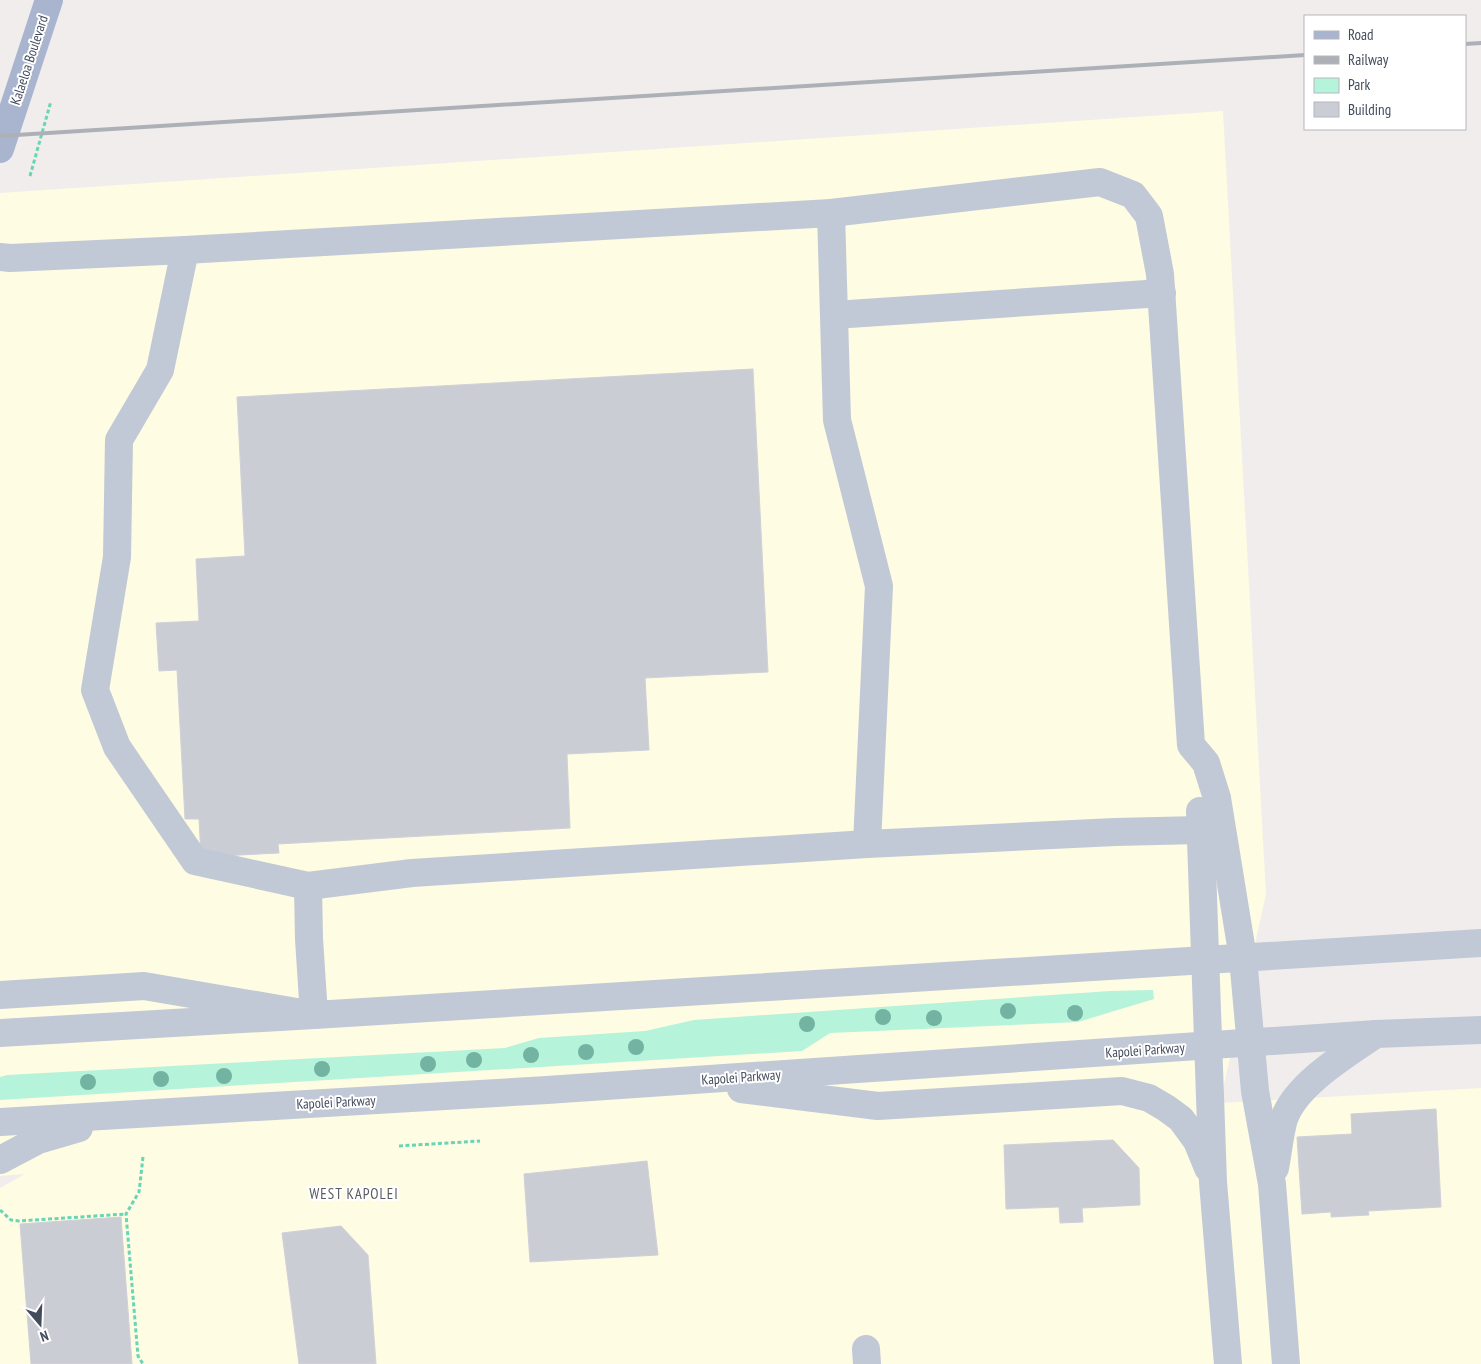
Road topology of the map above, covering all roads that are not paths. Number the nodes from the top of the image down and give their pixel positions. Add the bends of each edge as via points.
1 (49, 0) edge
2 (0, 149) edge
3 (831, 213) junction
4 (185, 250) junction
5 (0, 256) edge
6 (1162, 293) junction
7 (834, 316) junction
8 (1206, 763) junction
9 (1200, 830) junction
10 (867, 844) junction
11 (308, 886) junction
12 (1481, 943) edge
13 (1243, 958) junction
14 (1205, 961) junction
15 (0, 995) edge
16 (314, 1015) junction
17 (1481, 1030) edge
18 (0, 1033) edge
19 (1376, 1034) junction
20 (1252, 1043) junction
21 (1208, 1046) junction
22 (672, 1081) junction
23 (126, 1114) junction
24 (0, 1122) edge
25 (0, 1160) edge
26 (1213, 1182) junction
27 (1272, 1184) junction
28 (1228, 1364) edge
29 (1286, 1364) edge

1 - 2 main road, Kalaeloa Boulevard
3 - 4 street
3 - 6 street via 1100,182 1133,195 1149,216
3 - 7 street
4 - 5 street
4 - 11 street via 160,370 119,440 117,557 95,690 116,747 195,861
6 - 7 street
6 - 8 street via 1191,745
7 - 10 street via 837,420 880,586
8 - 9 street via 1200,800
8 - 13 street via 1217,798
9 - 10 street
9 - 14 street
10 - 11 street via 412,873
11 - 16 street
12 - 13 street
13 - 14 street
13 - 20 street
14 - 16 street
14 - 21 street
15 - 16 street via 144,986
16 - 18 street
17 - 19 street, Kapolei Parkway
19 - 20 street, Kapolei Parkway
19 - 27 street via 1326,1070 1297,1096 1284,1118
20 - 21 street, Kapolei Parkway
20 - 27 street via 1255,1091
21 - 22 street, Kapolei Parkway
21 - 26 street
22 - 23 street, Kapolei Parkway
22 - 26 street via 878,1106 1122,1091 1149,1098 1181,1119 1197,1141
23 - 24 street, Kapolei Parkway
23 - 25 street via 38,1140
26 - 28 street
27 - 29 street

